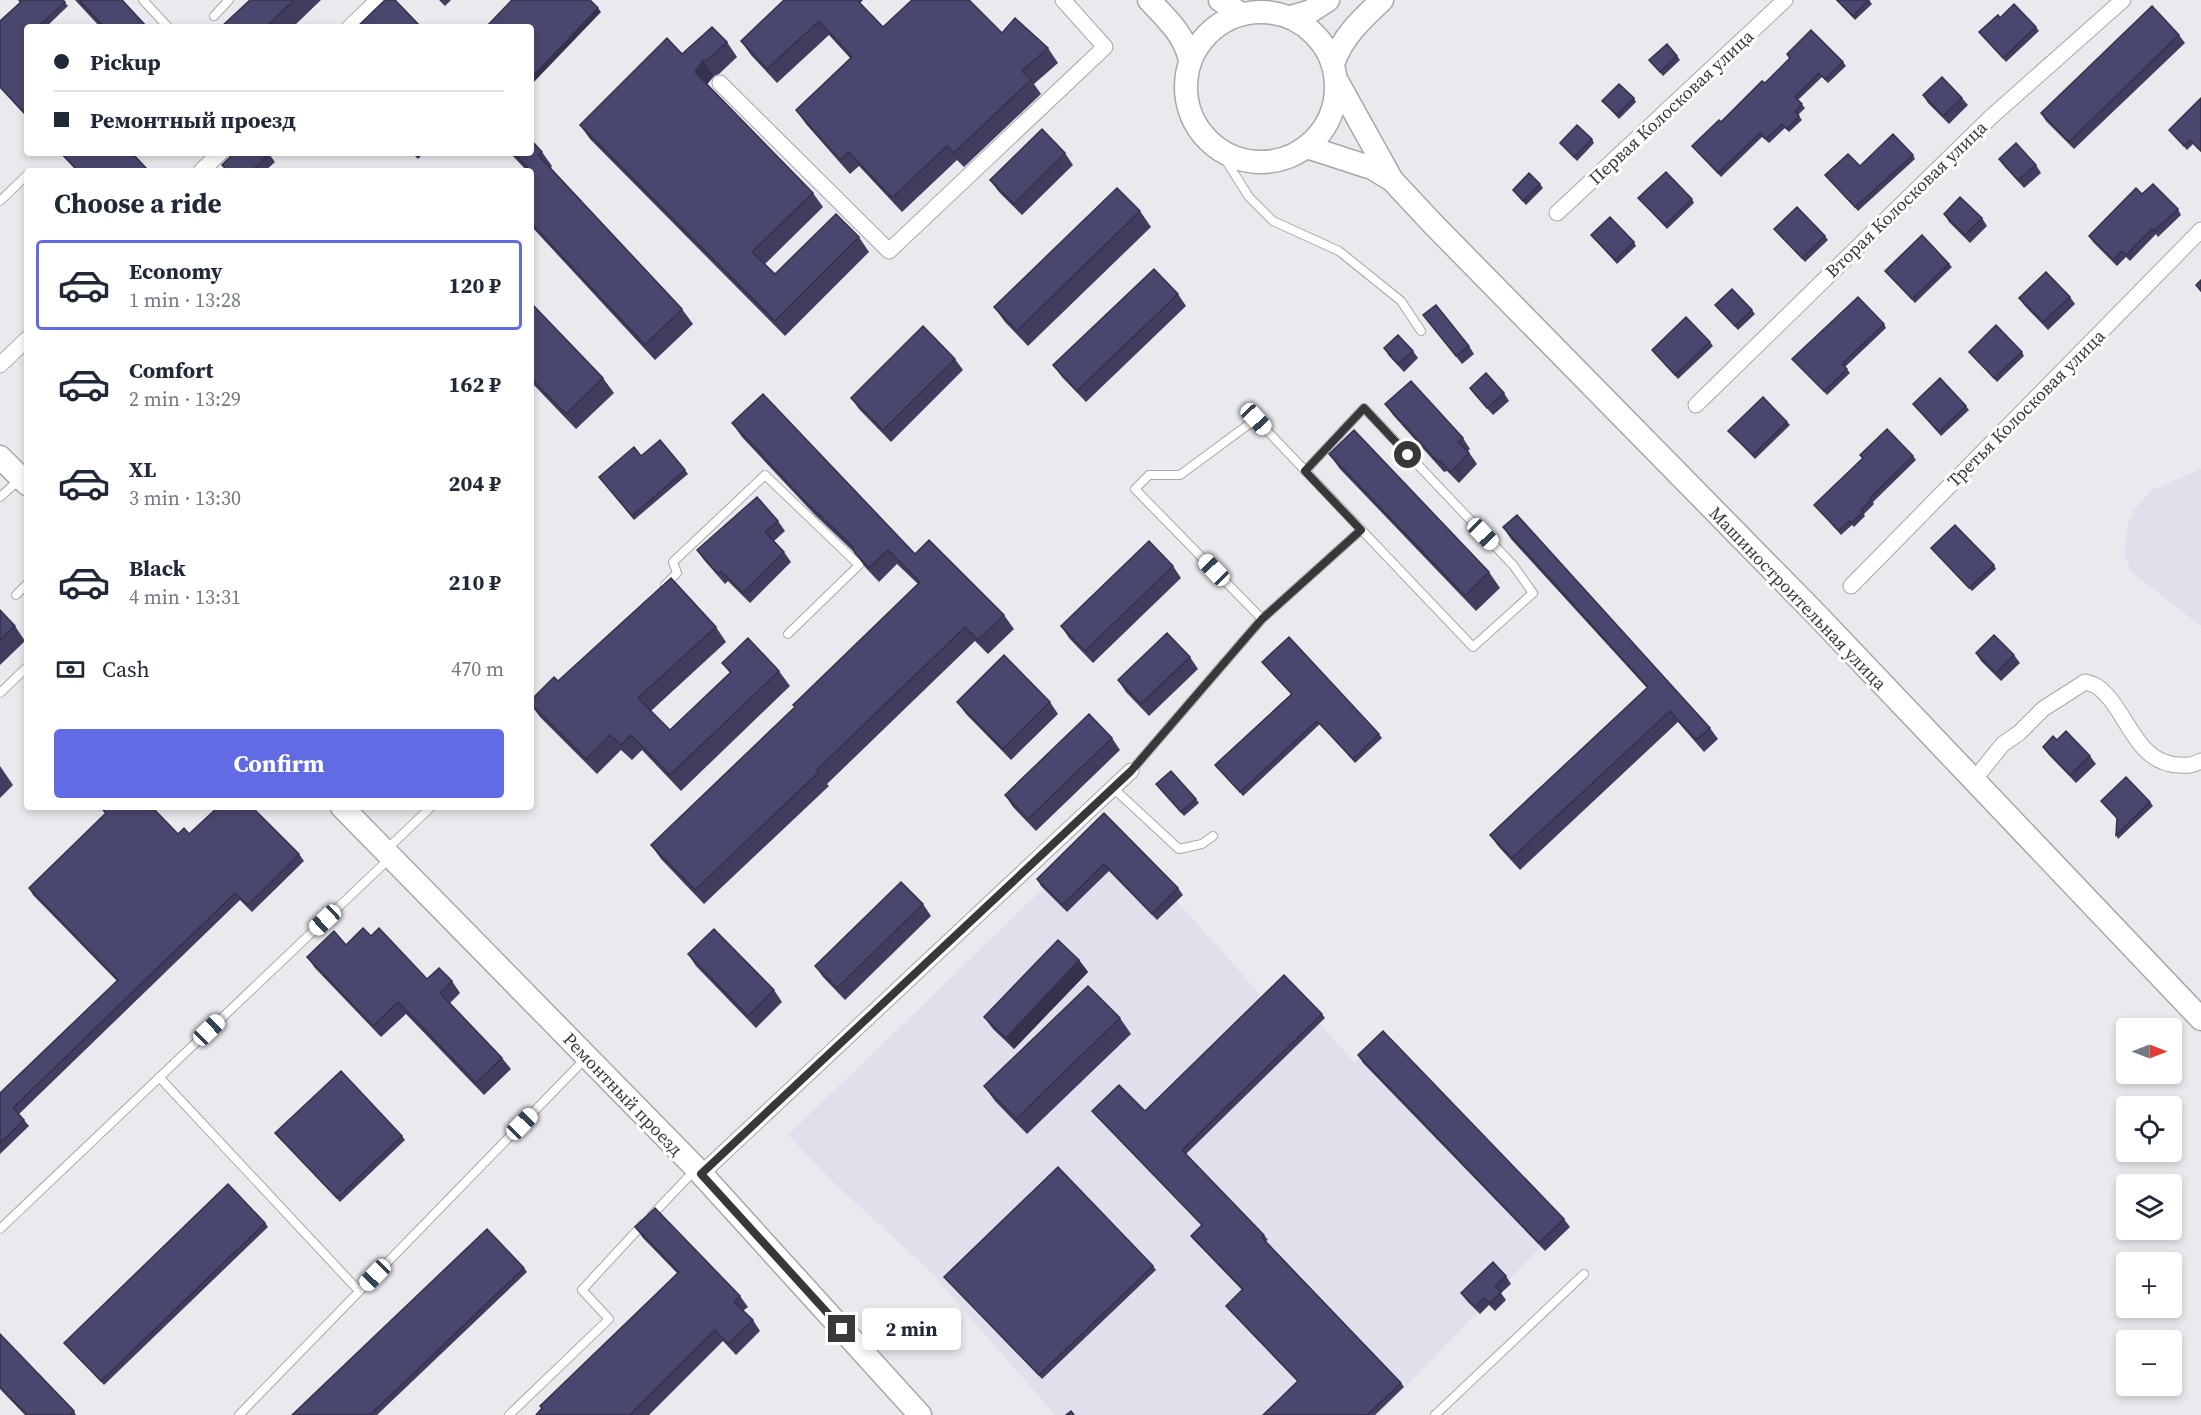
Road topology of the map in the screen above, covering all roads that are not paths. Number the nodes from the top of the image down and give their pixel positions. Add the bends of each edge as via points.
1 (143, 0) edge
2 (229, 0) edge
3 (378, 0) edge
4 (1063, 0) edge
5 (1149, 0) edge
6 (1220, 0) edge
7 (1328, 0) edge
8 (1382, 0) edge
9 (1785, 0) edge
10 (2123, 0) edge
11 (1241, 14) junction
12 (214, 16) dead end
13 (1291, 17) junction
14 (165, 24) edge
15 (353, 24) edge
16 (1190, 60) junction
17 (1335, 72) junction
18 (720, 83) dead end
19 (1307, 147) junction
20 (1220, 151) junction
21 (217, 156) edge
22 (204, 168) edge
23 (24, 178) edge
24 (1392, 180) junction
25 (0, 201) edge
26 (1557, 213) dead end
27 (2201, 230) edge
28 (1421, 331) dead end
29 (24, 342) edge
30 (0, 365) edge
31 (1696, 405) dead end
32 (0, 457) edge
33 (1305, 471) junction
34 (24, 481) edge
35 (0, 497) edge
36 (1361, 530) junction
37 (1851, 586) dead end
38 (24, 587) edge
39 (660, 590) edge
40 (16, 595) dead end
41 (1262, 619) junction
42 (788, 634) dead end
43 (24, 670) edge
44 (0, 693) edge
45 (2201, 761) edge
46 (1131, 771) joint
47 (1973, 781) junction
48 (1113, 788) junction
49 (345, 810) edge
50 (428, 810) edge
51 (1213, 836) dead end
52 (388, 854) junction
53 (2201, 1019) edge
54 (587, 1057) junction
55 (159, 1077) junction
56 (698, 1171) junction
57 (0, 1229) edge
58 (1584, 1274) dead end
59 (359, 1291) junction
60 (239, 1415) edge
61 (508, 1415) edge
62 (920, 1415) edge
63 (1435, 1415) edge

1 - 14 lane
2 - 12 lane
3 - 15 street
4 - 18 street via 1106,47 889,251
5 - 16 street via 1180,33
6 - 11 street
7 - 13 street
8 - 17 street via 1345,38
9 - 26 street, Первая Колосковая улица
10 - 31 street, Вторая Колосковая улица via 1991,117
11 - 13 street via 1266,12
11 - 16 street via 1219,24 1202,39
13 - 17 street via 1324,44
16 - 20 street via 1185,85 1189,111 1201,134
17 - 19 street via 1336,98 1331,116
17 - 24 street, Машиностроительная улица
19 - 20 street via 1287,159 1264,163 1241,160
19 - 24 street, Машиностроительная улица via 1372,168
20 - 28 lane via 1249,196 1273,221 1339,251 1401,301
21 - 22 street
23 - 25 lane
24 - 47 street, Машиностроительная улица via 1817,615
27 - 37 street, Третья Колосковая улица
29 - 30 street
32 - 34 street
33 - 36 lane
33 - 36 lane via 1364,408 1513,565 1533,593 1473,647
33 - 41 lane via 1256,419 1180,476 1149,475 1135,489
34 - 35 lane
36 - 41 lane
38 - 40 lane
39 - 42 lane via 677,573 673,562 765,475 859,565
41 - 46 lane
43 - 44 lane
45 - 47 street via 2192,766 2166,765 2141,747 2114,705 2097,687 2085,682 2043,709 2003,744
46 - 48 street
47 - 53 street, Машиностроительная улица
48 - 51 lane via 1179,849 1202,844
48 - 56 street
49 - 52 street, Ремонтный проезд
50 - 52 lane
52 - 54 street, Ремонтный проезд
52 - 55 lane
54 - 56 street, Ремонтный проезд
54 - 59 lane
55 - 57 lane
55 - 59 lane
56 - 61 lane via 582,1290 609,1319
56 - 62 street, Ремонтный проезд
58 - 63 lane
59 - 60 lane

